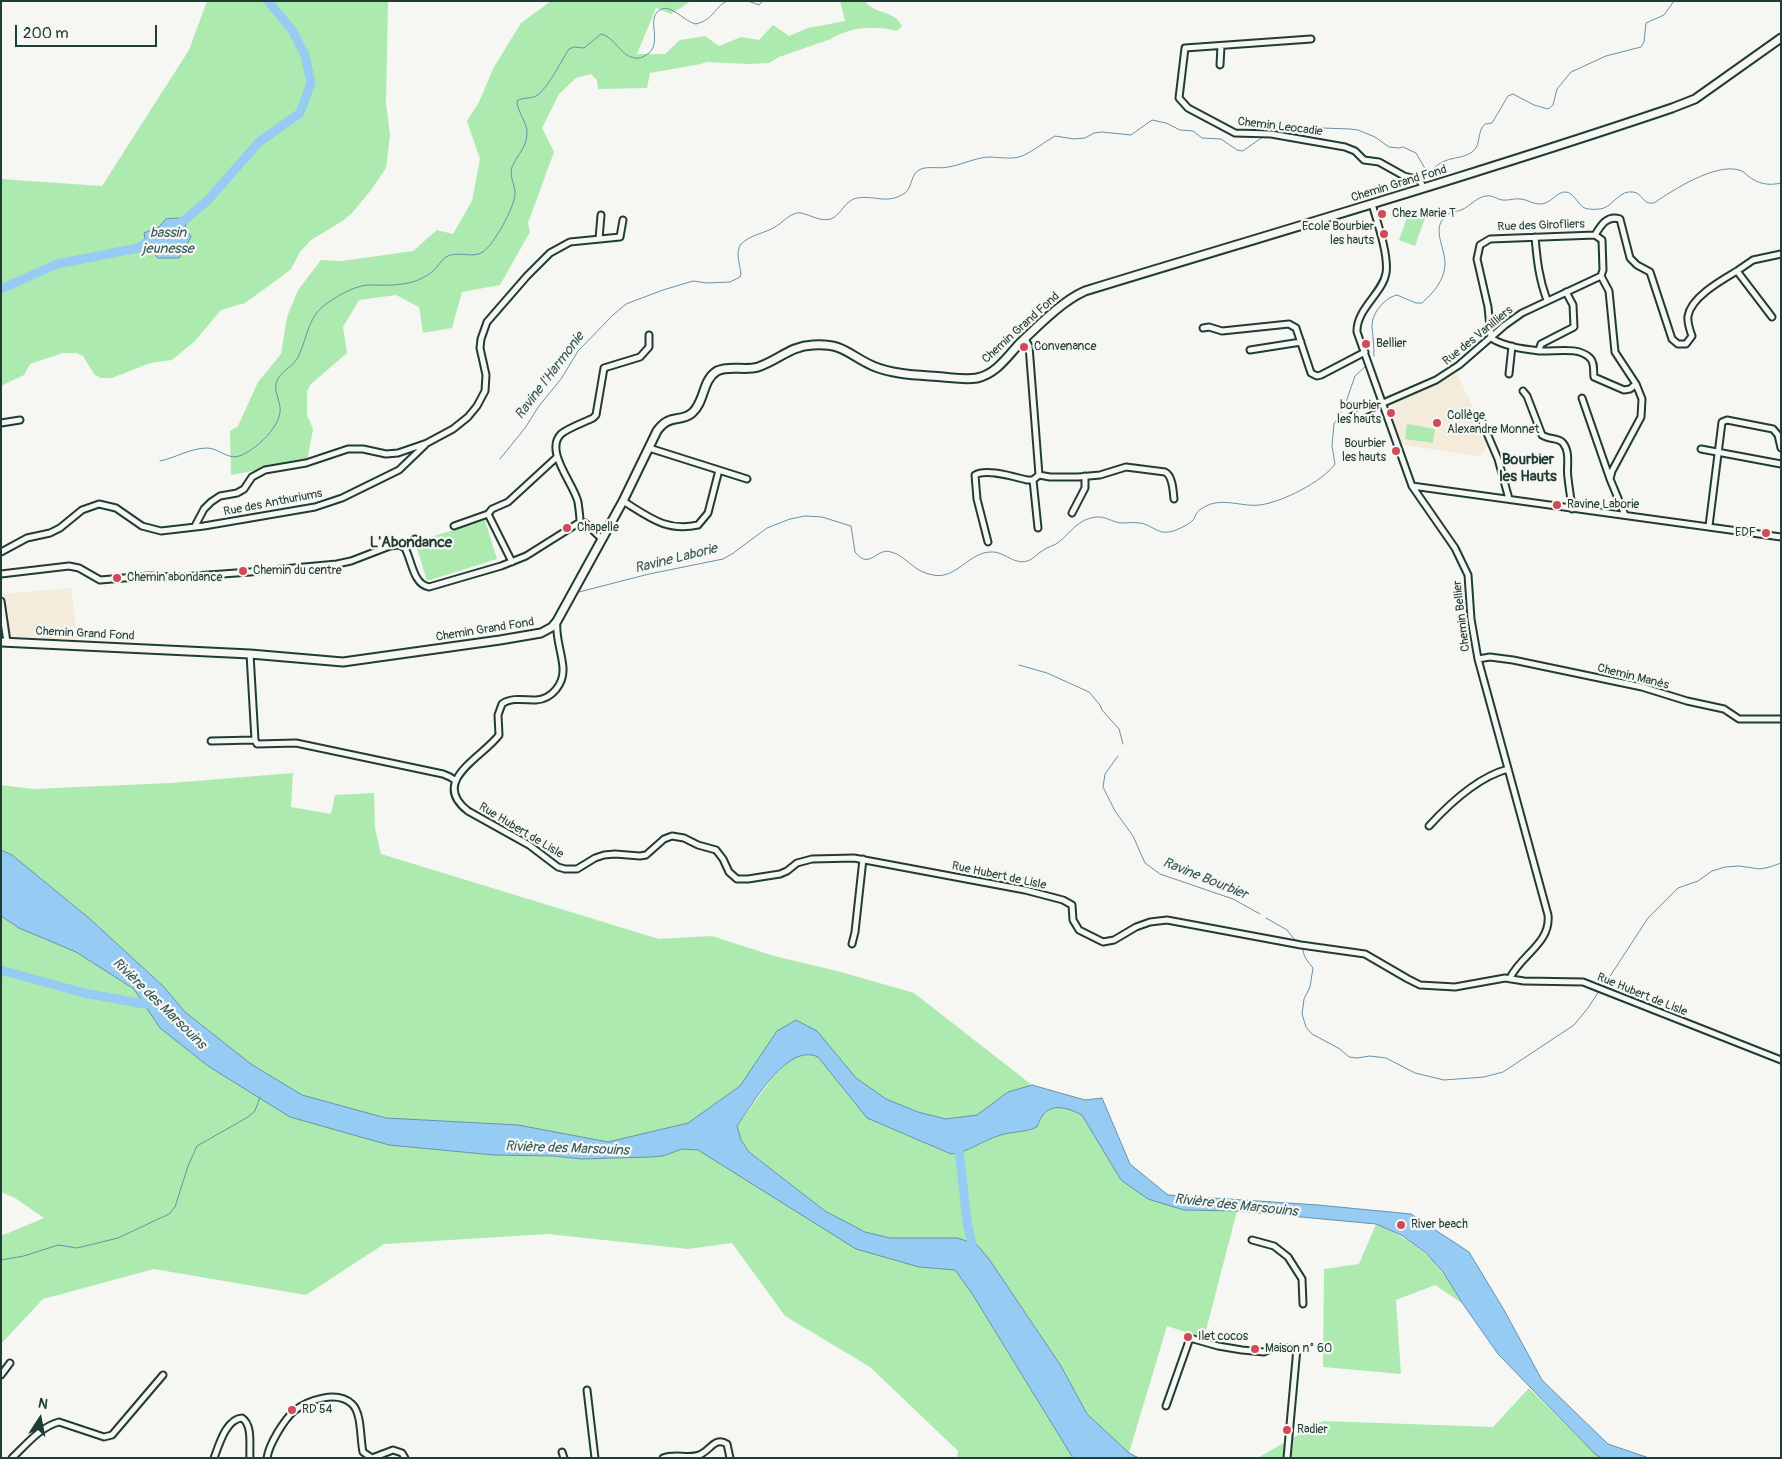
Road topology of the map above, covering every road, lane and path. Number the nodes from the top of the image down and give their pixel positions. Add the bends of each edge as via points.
1 (1781, 38) edge
2 (1311, 39) dead end
3 (1221, 46) junction
4 (1220, 65) dead end
5 (1423, 188) junction
6 (1372, 204) junction
7 (601, 216) dead end
8 (623, 220) dead end
9 (1595, 234) junction
10 (1535, 238) junction
11 (599, 239) junction
12 (1781, 254) edge
13 (1737, 270) junction
14 (1601, 276) junction
15 (1566, 292) junction
16 (1547, 300) junction
17 (1772, 317) dead end
18 (1203, 328) dead end
19 (649, 335) dead end
20 (1491, 338) junction
21 (1025, 339) junction
22 (1300, 342) junction
23 (1512, 346) junction
24 (1250, 350) dead end
25 (1539, 350) junction
26 (1365, 352) junction
27 (1509, 374) dead end
28 (1636, 384) junction
29 (1523, 391) dead end
30 (1582, 398) dead end
31 (1384, 402) junction
32 (1351, 417) dead end
33 (1480, 417) dead end
34 (20, 420) dead end
35 (1, 423) edge
36 (427, 443) junction
37 (649, 448) junction
38 (1781, 448) edge
39 (1701, 449) dead end
40 (1718, 453) junction
41 (558, 458) junction
42 (1781, 464) edge
43 (719, 470) junction
44 (1039, 475) junction
45 (1086, 476) junction
46 (747, 479) dead end
47 (1610, 479) junction
48 (1033, 480) junction
49 (1412, 486) junction
50 (1174, 499) dead end
51 (1509, 499) junction
52 (623, 501) junction
53 (1572, 509) junction
54 (1072, 513) dead end
55 (488, 514) junction
56 (1625, 515) junction
57 (580, 522) junction
58 (195, 526) junction
59 (454, 526) dead end
60 (1709, 526) junction
61 (1038, 528) dead end
62 (1781, 537) edge
63 (415, 539) dead end
64 (602, 539) junction
65 (988, 542) dead end
66 (404, 547) junction
67 (1, 552) edge
68 (512, 562) junction
69 (1, 574) edge
70 (1, 602) edge
71 (557, 621) junction
72 (4, 642) edge
73 (250, 654) junction
74 (1478, 659) junction
75 (1781, 719) edge
76 (255, 740) junction
77 (211, 741) dead end
78 (1508, 769) junction
79 (456, 781) junction
80 (1429, 826) dead end
81 (863, 859) junction
82 (852, 944) dead end
83 (1510, 978) junction
84 (1781, 1060) edge
85 (1252, 1240) dead end
86 (1303, 1304) dead end
87 (10, 1364) dead end
88 (1, 1375) edge
89 (163, 1375) dead end
90 (587, 1390) dead end
91 (1166, 1406) dead end
92 (12, 1458) edge
93 (214, 1458) edge
94 (250, 1458) edge
95 (267, 1458) edge
96 (372, 1458) edge
97 (405, 1458) edge
98 (595, 1458) edge
99 (663, 1458) edge
100 (730, 1458) edge
101 (1287, 1458) edge

1 - 5 street, Chemin Grand Fond via 1688,102
2 - 3 street
3 - 4 street
3 - 5 street, Chemin Leocadie via 1185,48 1178,94 1181,102 1192,110 1240,134 1271,134 1345,146 1364,160 1379,162 1404,176 1420,180
5 - 6 street, Chemin Grand Fond
6 - 21 street, Chemin Grand Fond via 1085,291 1068,300
6 - 26 street, Chemin Bellier via 1386,273 1357,325
7 - 11 street
8 - 11 street via 620,237
9 - 10 street, Rue des Girofliers
9 - 13 street via 1609,218 1620,219 1630,258 1650,272 1672,339 1678,344 1686,344 1692,336 1688,321 1690,309 1698,299
9 - 14 street, Rue des Girofliers via 1602,240
10 - 16 street via 1538,271
10 - 20 street, Rue des Girofliers via 1490,239 1480,245 1477,259
11 - 36 street via 570,242 550,253 487,322 480,348 486,374 484,391 477,406 453,429
12 - 13 street via 1752,260
13 - 17 street
14 - 15 street, Rue des Vanilliers
14 - 28 street via 1611,305 1615,352
15 - 16 street, Rue des Vanilliers
15 - 25 street via 1573,305 1574,327 1541,344
16 - 20 street, Rue des Vanilliers via 1522,313
18 - 22 street via 1222,331 1289,324 1296,328
19 - 41 street via 648,348 640,357 604,368 596,415 561,434 556,442
20 - 23 street
20 - 31 street, Rue des Vanilliers via 1436,380
21 - 37 street, Chemin Grand Fond via 997,368 974,379 886,370 831,345 797,347 760,366 718,371 708,380 692,413 662,423
21 - 44 street via 1029,346
22 - 24 street
22 - 26 street via 1311,373 1317,376
23 - 25 street
23 - 27 street
25 - 28 street via 1579,352 1592,361 1594,377 1624,390
26 - 31 street, Chemin Bellier
28 - 47 street via 1642,399 1642,417
29 - 53 street via 1542,435 1560,440 1565,445
30 - 47 street
31 - 32 street, Rue des Vanilliers
31 - 49 street, Chemin Bellier
33 - 51 street via 1498,459
34 - 35 street
36 - 58 street, Rue des Anthuriums via 398,470 342,498 315,507
36 - 58 street via 398,453 348,450 306,463 265,470 252,477 244,489 211,502
37 - 43 street
37 - 52 street, Chemin Grand Fond
38 - 40 street via 1778,434 1773,429 1724,420
39 - 40 street
40 - 42 street
40 - 60 street
41 - 55 street via 508,502
41 - 57 street via 578,501
43 - 46 street
43 - 52 street via 708,513 698,525 667,526
44 - 45 street
44 - 48 street
45 - 50 street via 1126,467 1164,472 1170,477
45 - 54 street via 1085,488
47 - 56 street
48 - 61 street
48 - 65 street via 991,473 975,475 977,499
49 - 51 street
49 - 74 street, Chemin Bellier via 1455,548 1468,575
51 - 53 street
52 - 64 street, Chemin Grand Fond
53 - 56 street
55 - 59 street
55 - 68 street
56 - 60 street
57 - 64 street
57 - 68 street
58 - 67 street, Rue des Anthuriums via 161,532 142,526 116,508 99,504 82,510 50,533 27,538
60 - 62 street
63 - 66 street
64 - 71 street, Chemin Grand Fond
66 - 68 street via 418,580 430,587
66 - 69 street via 390,546 352,561 181,577 100,580 69,566
70 - 72 street
71 - 73 street, Chemin Grand Fond via 541,633 344,662
71 - 79 street via 563,670 555,691 540,700 507,700 502,704 498,714 498,738 459,774
72 - 73 street, Chemin Grand Fond
73 - 76 street
74 - 75 street, Chemin Manès via 1513,660 1642,687 1687,702 1724,709 1739,719
74 - 78 street, Chemin Bellier
76 - 77 street
76 - 79 street via 257,744 296,743 443,774
78 - 80 street via 1489,776 1463,794
78 - 83 street, Chemin Bellier via 1549,922 1545,935
79 - 81 street, Rue Hubert de Lisle via 455,793 462,806 565,869 577,868 604,855 646,855 672,836 716,850 737,879 780,874 797,863 812,859
81 - 82 street
81 - 83 street, Rue Hubert de Lisle via 1063,900 1072,905 1073,920 1079,930 1103,942 1150,922 1167,920 1365,954 1420,985 1455,987
83 - 84 street, Rue Hubert de Lisle via 1590,984
85 - 86 street via 1274,1246 1288,1257 1302,1280
87 - 88 street
89 - 92 street via 112,1435 104,1437 59,1422 34,1437
90 - 98 street
91 - 101 street via 1190,1338 1218,1346 1264,1352 1272,1348 1297,1348
93 - 94 street via 224,1433 239,1418 246,1420 248,1427
95 - 96 street via 273,1441 294,1411 314,1401 333,1397 344,1399 358,1412 363,1452
96 - 97 street via 393,1450
99 - 100 street via 701,1454 720,1441 727,1444

